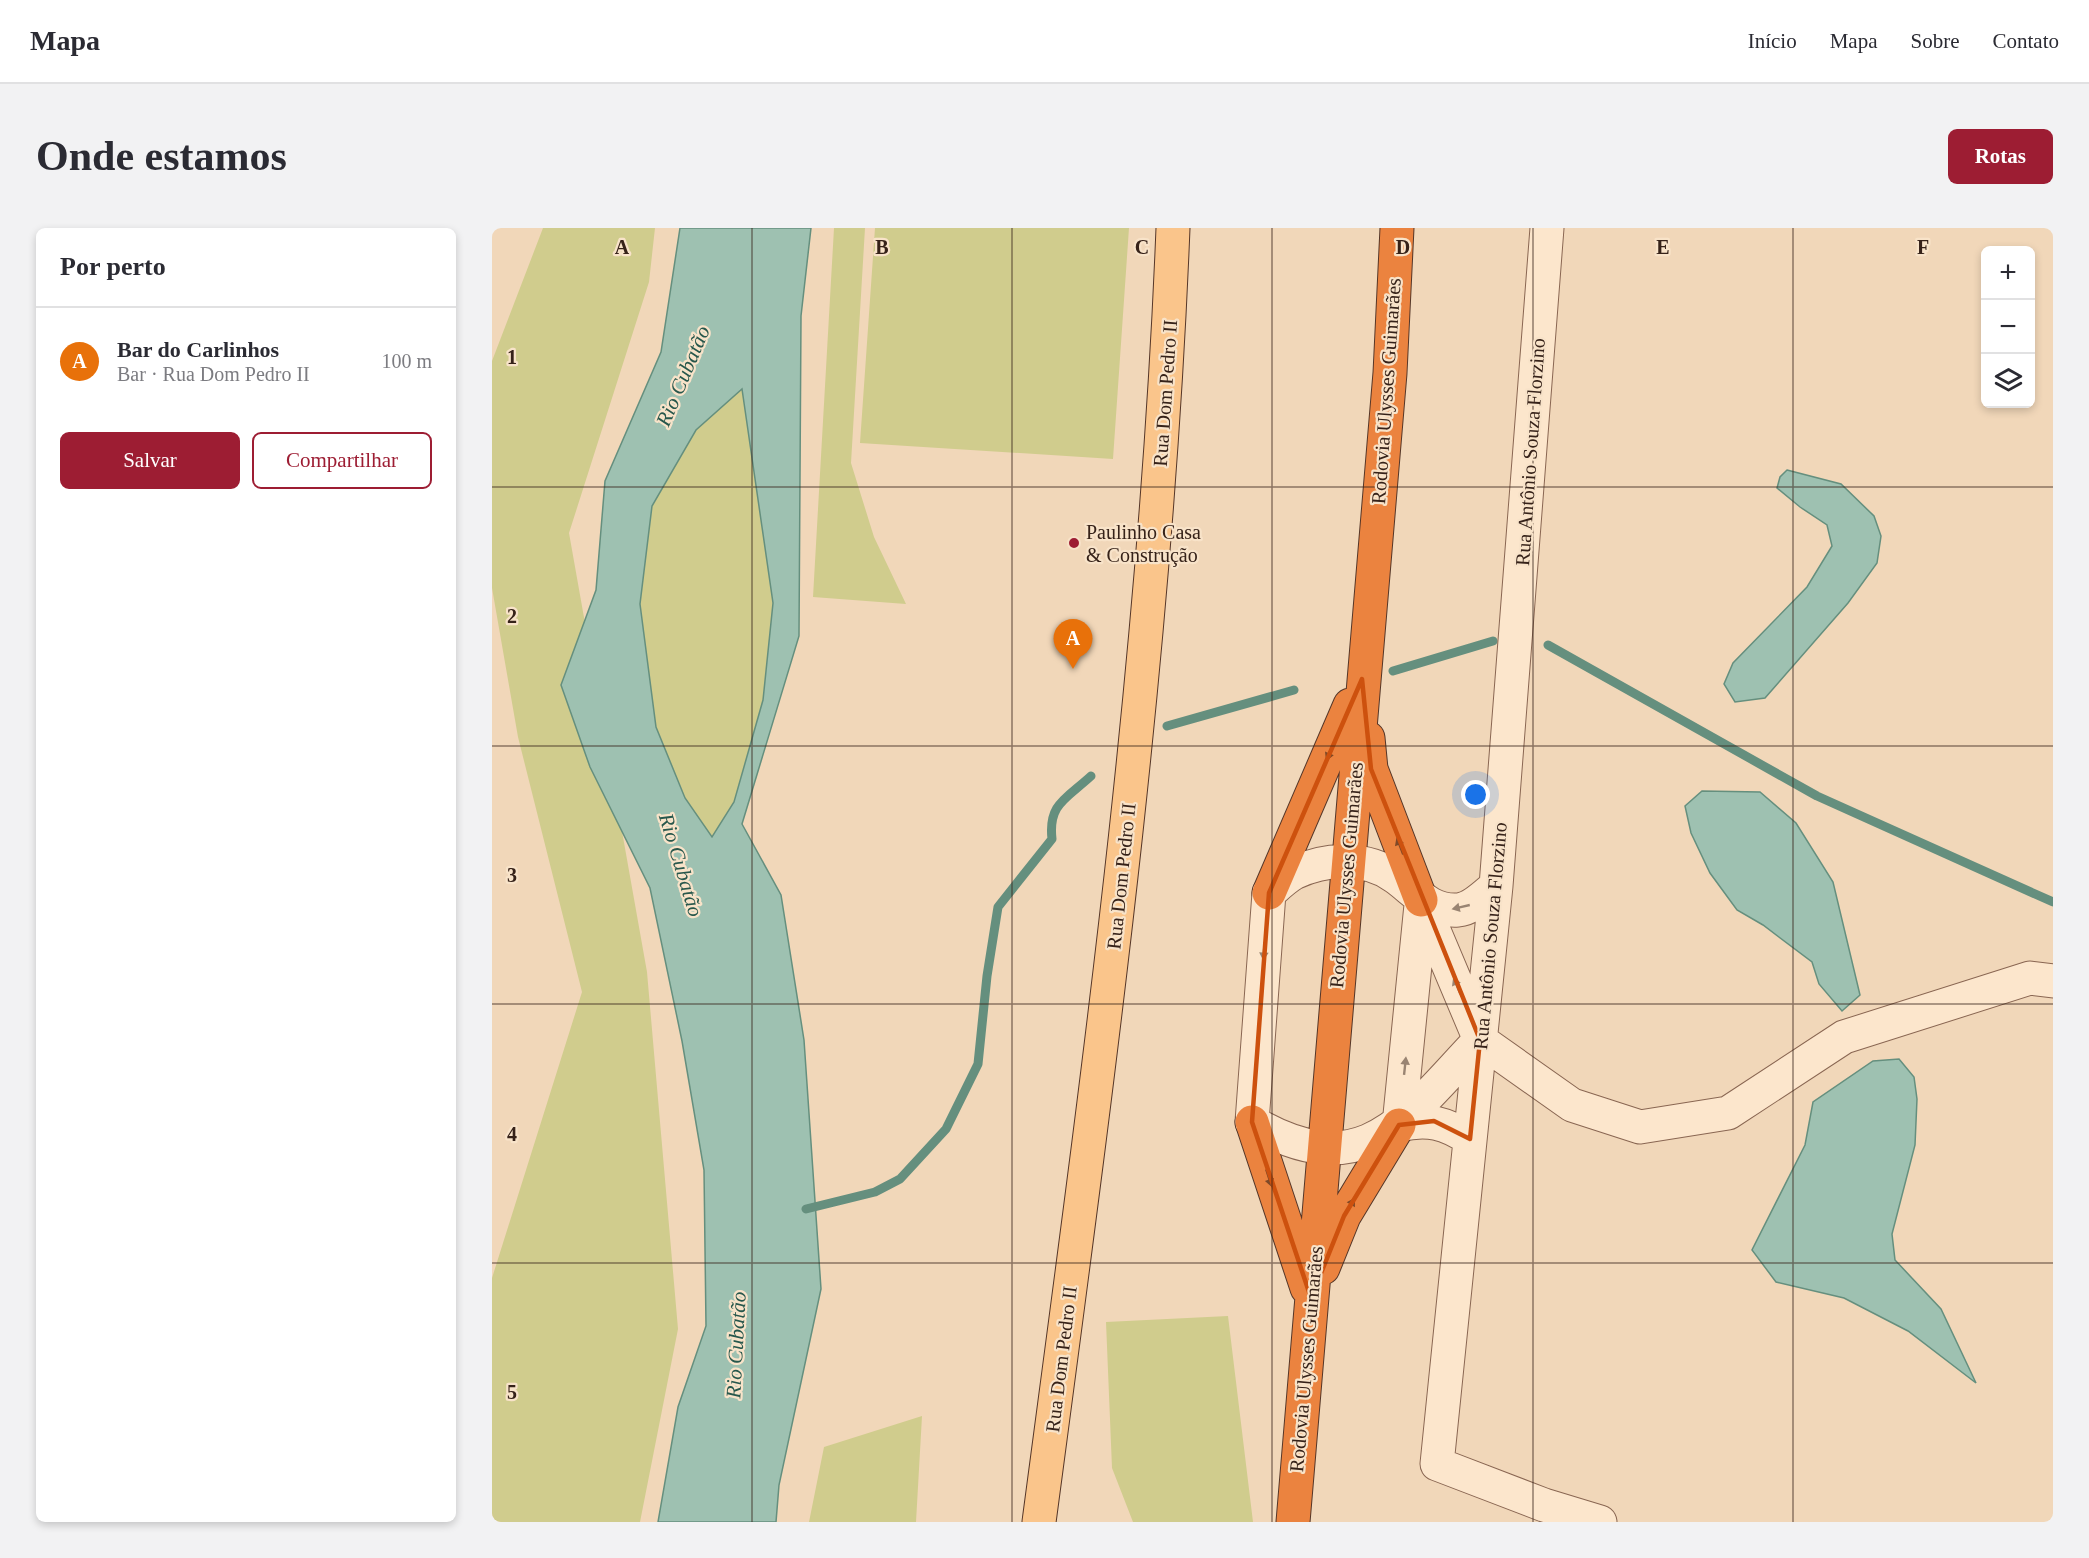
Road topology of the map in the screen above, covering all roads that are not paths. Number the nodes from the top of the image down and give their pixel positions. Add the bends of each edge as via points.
1 (1173, 228) edge
2 (1397, 228) edge
3 (1547, 228) edge
4 (1362, 679) junction
5 (1347, 861) junction
6 (1496, 886) junction
7 (1269, 892) junction
8 (1421, 900) junction
9 (2053, 981) edge
10 (1480, 1040) junction
11 (1252, 1122) junction
12 (1399, 1125) junction
13 (1470, 1139) junction
14 (1323, 1149) junction
15 (1311, 1298) junction
16 (1039, 1522) edge
17 (1293, 1522) edge
18 (1600, 1522) edge

1 - 16 main road, Rua Dom Pedro II via 1167,375 1143,679 1108,995
2 - 4 highway, Rodovia Ulysses Guimarães via 1390,373
3 - 6 street, Rua Antônio Souza Florzino
4 - 5 highway, Rodovia Ulysses Guimarães
4 -> 7 highway
8 -> 4 highway via 1371,769
5 - 7 street via 1303,870
5 - 8 street via 1367,864 1394,876
5 - 14 highway, Rodovia Ulysses Guimarães
6 -> 8 street via 1476,903 1460,910
6 - 10 street, Rua Antônio Souza Florzino
7 -> 11 street
10 -> 8 street
12 -> 8 street
9 - 10 street via 2030,978 1844,1037 1728,1113 1640,1127 1572,1105
10 - 12 street
10 - 13 street, Rua Antônio Souza Florzino
11 - 14 street via 1278,1138
11 -> 15 highway
12 - 13 street via 1434,1121
12 - 14 street via 1364,1145
15 -> 12 highway via 1344,1216
13 - 18 street, Rua Antônio Souza Florzino via 1437,1464
14 - 15 highway, Rodovia Ulysses Guimarães
15 - 17 highway, Rodovia Ulysses Guimarães

